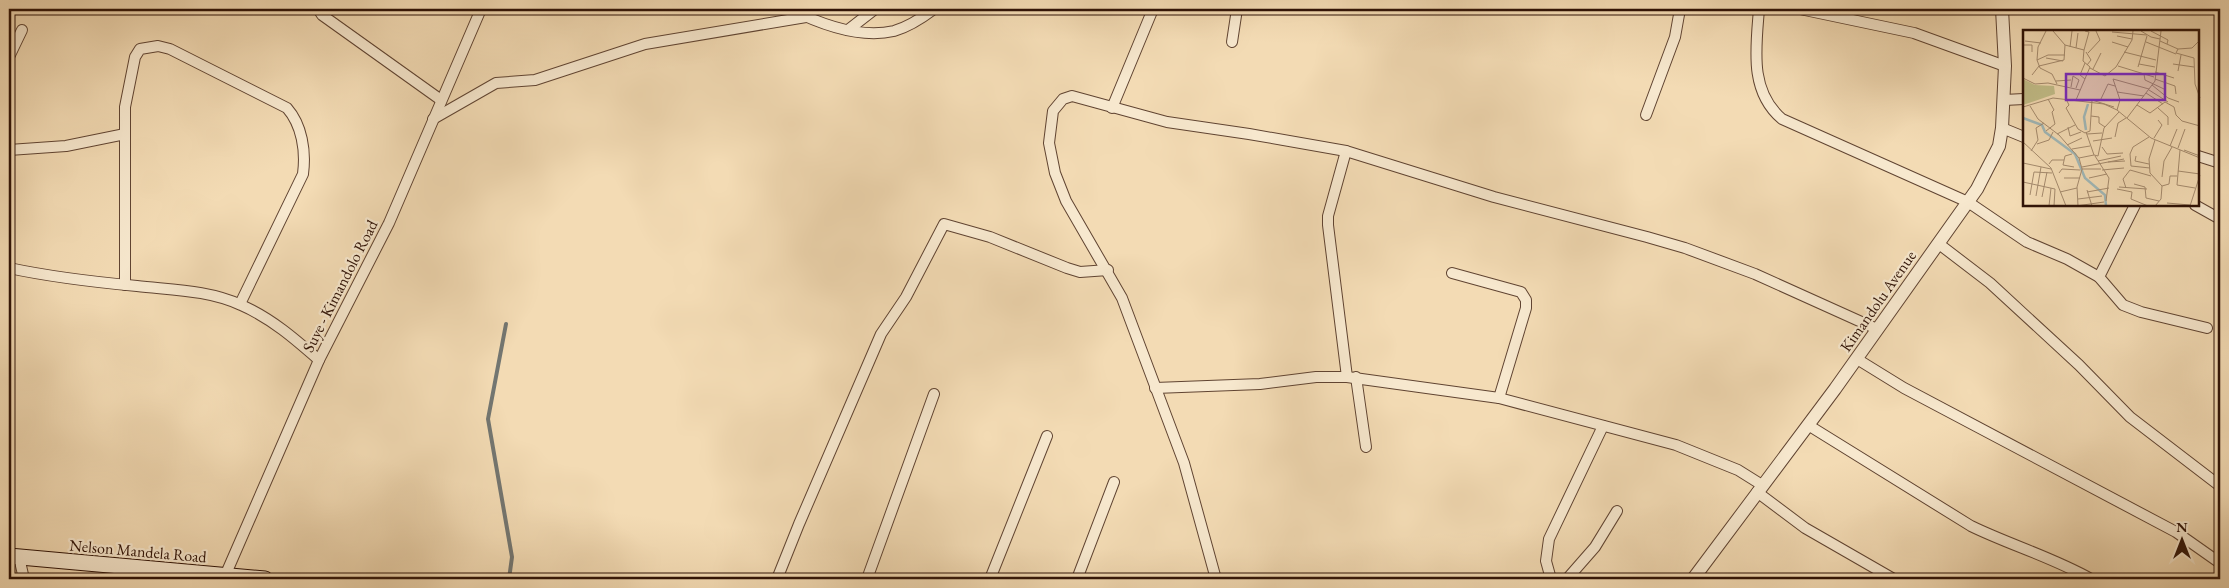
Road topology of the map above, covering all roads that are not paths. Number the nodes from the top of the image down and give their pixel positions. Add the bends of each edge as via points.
1 (318, 9) edge
2 (481, 9) edge
3 (790, 9) edge
4 (875, 9) edge
5 (934, 9) edge
6 (1153, 9) edge
7 (1237, 9) edge
8 (1680, 9) edge
9 (1759, 9) edge
10 (1800, 9) edge
11 (2002, 9) edge
12 (806, 17) junction
13 (22, 30) dead end
14 (848, 30) junction
15 (1232, 42) dead end
16 (9, 57) edge
17 (2005, 66) junction
18 (2023, 98) edge
19 (441, 100) junction
20 (2004, 100) junction
21 (1112, 108) junction
22 (1646, 115) dead end
23 (433, 118) junction
24 (2002, 128) junction
25 (125, 134) junction
26 (2023, 137) edge
27 (9, 150) edge
28 (1346, 151) junction
29 (2199, 156) edge
30 (2220, 164) edge
31 (1968, 202) junction
32 (2134, 206) edge
33 (2197, 206) edge
34 (2220, 219) edge
35 (1939, 244) junction
36 (9, 268) edge
37 (1108, 270) junction
38 (1452, 273) dead end
39 (2099, 277) junction
40 (125, 285) junction
41 (240, 304) junction
42 (2207, 328) dead end
43 (1877, 329) junction
44 (1857, 359) junction
45 (319, 360) junction
46 (1351, 377) junction
47 (1155, 388) junction
48 (934, 394) dead end
49 (1498, 398) junction
50 (1808, 425) junction
51 (1603, 426) junction
52 (1047, 436) dead end
53 (1366, 447) dead end
54 (1114, 482) dead end
55 (2220, 486) edge
56 (1760, 488) junction
57 (1617, 511) dead end
58 (14, 557) edge
59 (2220, 563) edge
60 (225, 576) junction
61 (1892, 578) edge
62 (24, 579) edge
63 (265, 579) edge
64 (777, 579) edge
65 (867, 579) edge
66 (990, 579) edge
67 (1077, 579) edge
68 (1216, 579) edge
69 (1551, 579) edge
70 (1567, 579) edge
71 (1693, 579) edge
72 (2091, 579) edge

1 - 19 street
2 - 19 street, Suye - Kimandolo Road
3 - 12 street
4 - 14 street
5 - 14 street via 895,31
6 - 21 street
7 - 15 street
8 - 22 street via 1675,37
9 - 31 street via 1757,75 1761,92 1773,112 1792,125
10 - 17 street via 1914,33
11 - 17 street, Kimandolu Avenue
12 - 14 street
12 - 23 street via 645,44 530,81 496,83
13 - 16 street
17 - 20 street, Kimandolu Avenue
18 - 20 street
19 - 23 street, Suye - Kimandolo Road
20 - 24 street, Kimandolu Avenue
21 - 28 street via 1167,122
21 - 37 street via 1082,97 1063,99 1054,111 1049,143 1055,173 1066,201
23 - 45 street, Suye - Kimandolo Road via 389,223
24 - 26 street
24 - 31 street, Kimandolu Avenue via 1999,146
25 - 27 street via 66,146
25 - 40 street
25 - 41 street via 125,107 135,57 140,50 152,46 170,49 286,108 294,117 304,152 303,174
28 - 43 street via 1494,197 1685,248 1754,274
28 - 46 street via 1328,225
29 - 30 street
31 - 35 street, Kimandolu Avenue
31 - 39 street via 2027,242
32 - 39 street
33 - 34 street
35 - 43 street, Kimandolu Avenue
35 - 55 street via 1990,283 2079,365 2130,418
36 - 40 street
37 - 47 street via 1122,298
37 - 64 street via 1080,272 1011,244 944,224 906,298 881,334
38 - 49 street via 1521,292 1526,300
39 - 42 street via 2123,305
40 - 41 street via 201,293
41 - 45 street via 265,317
43 - 44 street, Kimandolu Avenue
44 - 50 street, Kimandolu Avenue
44 - 59 street via 1904,388 2176,532
45 - 60 street, Suye - Kimandolo Road
46 - 47 street
46 - 49 street
46 - 53 street
47 - 68 street via 1184,463
48 - 65 street
49 - 51 street
50 - 56 street, Kimandolu Avenue
50 - 72 street via 1970,526 2058,561
51 - 56 street via 1676,445 1738,470
51 - 69 street via 1549,539 1546,561
52 - 66 street
54 - 67 street
56 - 61 street via 1805,528
56 - 71 street, Kimandolu Avenue
57 - 70 street via 1595,547
58 - 60 main road, Nelson Mandela Road
58 - 62 street
60 - 63 main road, Nelson Mandela Road

